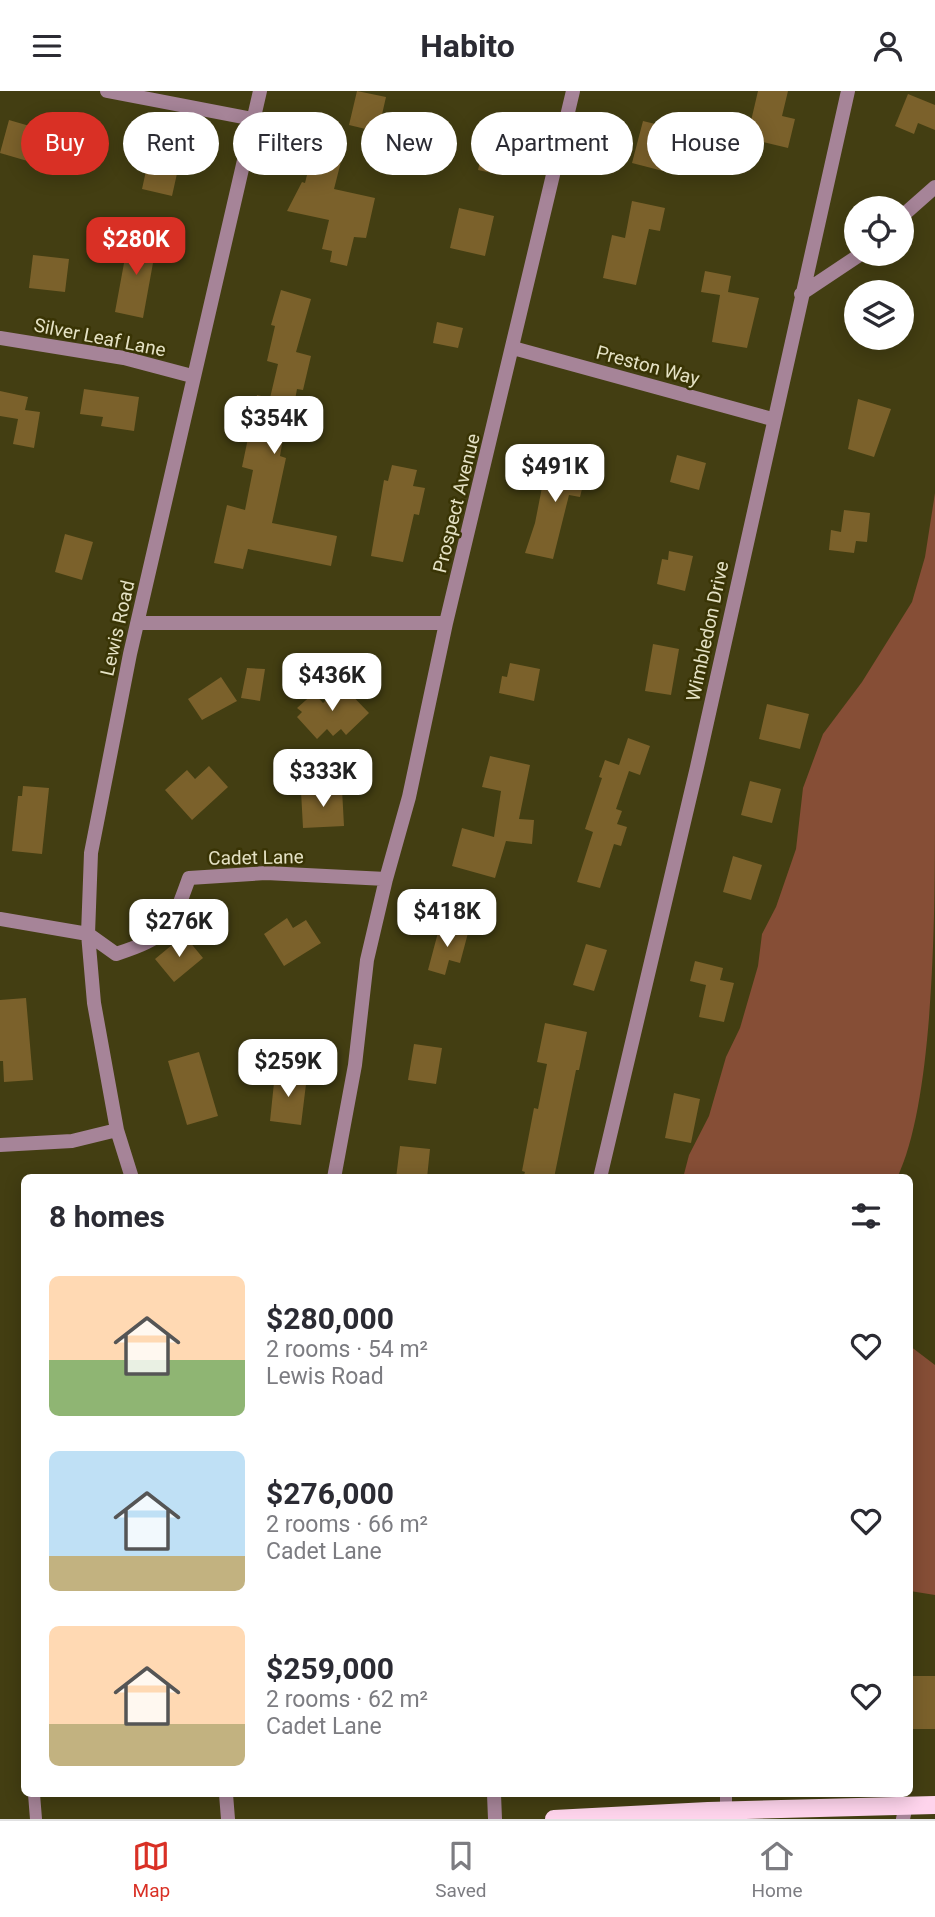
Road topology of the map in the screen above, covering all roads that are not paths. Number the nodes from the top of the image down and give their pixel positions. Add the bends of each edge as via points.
1 (107, 91) edge
2 (260, 91) edge
3 (573, 91) edge
4 (848, 91) edge
5 (255, 112) edge
6 (233, 115) edge
7 (240, 175) edge
8 (935, 187) edge
9 (914, 206) edge
10 (844, 265) edge
11 (801, 294) junction
12 (0, 338) edge
13 (513, 348) junction
14 (192, 376) junction
15 (772, 419) junction
16 (446, 623) junction
17 (137, 624) junction
18 (386, 879) junction
19 (0, 919) edge
20 (88, 934) junction
21 (117, 1130) junction
22 (0, 1145) edge
23 (131, 1174) edge
24 (335, 1174) edge
25 (601, 1174) edge
26 (34, 1797) edge
27 (226, 1797) edge
28 (494, 1797) edge
29 (726, 1802) edge
30 (935, 1805) edge
31 (904, 1812) edge
32 (617, 1817) edge
33 (36, 1819) edge
34 (228, 1819) edge
35 (495, 1819) edge
36 (554, 1819) edge

1 - 6 street
2 - 5 street, Lewis Road
3 - 13 street, Prospect Avenue
4 - 11 street, Wimbledon Drive
7 - 14 street, Lewis Road
8 - 9 street
10 - 11 street
11 - 15 street, Wimbledon Drive
12 - 14 street, Silver Leaf Lane via 124,358
13 - 15 street, Preston Way
13 - 16 street, Prospect Avenue
14 - 17 street, Lewis Road
15 - 25 street, Wimbledon Drive via 697,767
16 - 17 street
16 - 18 street via 409,797
17 - 20 street, Lewis Road via 91,853
18 - 20 street, Cadet Lane via 266,873 189,878 173,923 149,944 116,954
18 - 24 street via 367,960 355,1065
19 - 20 street
20 - 21 street, Lewis Road via 94,1003
21 - 22 street via 72,1141
21 - 23 street, Lewis Road
26 - 33 lane
27 - 34 street
28 - 35 street
29 - 31 main road
29 - 32 main road
30 - 31 main road
32 - 36 main road

